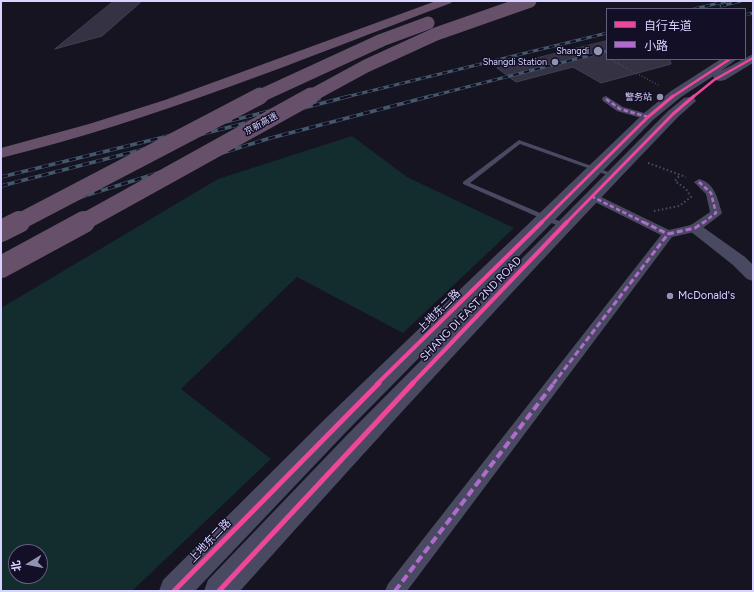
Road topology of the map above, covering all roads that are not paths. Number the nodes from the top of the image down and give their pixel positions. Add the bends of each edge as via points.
1 (447, 1) edge
2 (489, 1) edge
3 (530, 1) edge
4 (753, 58) edge
5 (728, 60) edge
6 (606, 99) dead end
7 (648, 117) junction
8 (1, 153) edge
9 (604, 172) junction
10 (700, 182) road end
11 (592, 196) junction
12 (555, 222) junction
13 (694, 228) junction
14 (1, 231) edge
15 (668, 234) junction
16 (1, 267) edge
17 (753, 275) edge
18 (174, 591) edge
19 (219, 591) edge
20 (395, 591) edge

1 - 8 highway via 170,103
2 - 14 highway, bridge via 382,40 280,86
3 - 16 highway, 京新高速, bridge via 436,34 366,66
4 - 9 street, SHANG DI EAST 2ND ROAD via 714,80 673,114 631,157
5 - 7 street, 上地东二路 via 676,94
6 - 7 street via 620,109
7 - 9 street, 上地东二路
9 - 11 street, SHANG DI EAST 2ND ROAD
9 - 12 street, 上地东二路
9 - 12 lane via 518,142 465,183
10 - 13 street via 711,192 716,213
11 - 12 street, SHANG DI EAST 2ND ROAD
11 - 15 street
12 - 18 street, 上地东二路 via 331,430
12 - 19 street, SHANG DI EAST 2ND ROAD
13 - 15 street
13 - 17 street via 739,261
15 - 20 street

